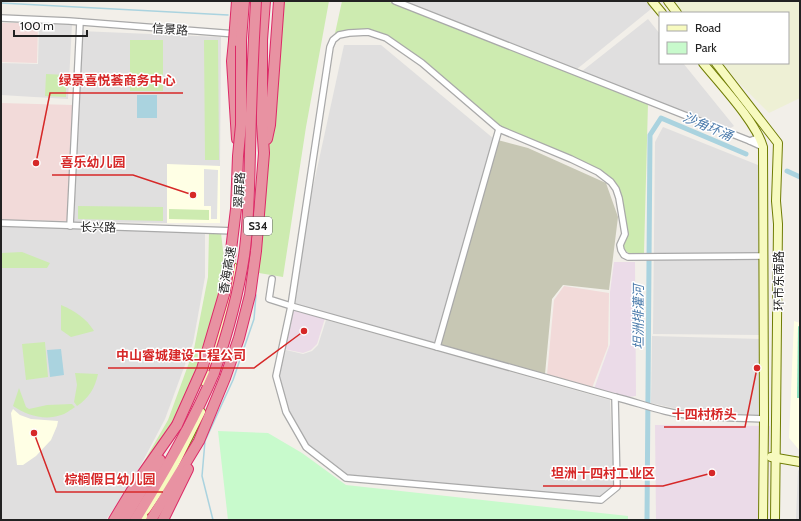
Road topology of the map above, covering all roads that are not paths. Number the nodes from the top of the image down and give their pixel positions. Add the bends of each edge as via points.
1 (237, 1) edge
2 (245, 1) edge
3 (255, 1) edge
4 (265, 1) edge
5 (279, 1) edge
6 (395, 1) edge
7 (652, 1) edge
8 (668, 1) edge
9 (661, 12) edge
10 (676, 12) edge
11 (1, 18) edge
12 (80, 22) junction
13 (244, 35) junction
14 (704, 64) edge
15 (717, 64) edge
16 (499, 129) junction
17 (760, 137) junction
18 (750, 141) junction
19 (763, 147) junction
20 (264, 153) junction
21 (238, 156) junction
22 (1, 224) edge
23 (70, 226) junction
24 (236, 231) junction
25 (764, 256) junction
26 (272, 279) dead end
27 (291, 306) junction
28 (437, 347) junction
29 (614, 398) junction
30 (764, 419) junction
31 (177, 425) junction
32 (199, 441) junction
33 (764, 456) junction
34 (776, 457) junction
35 (800, 462) edge
36 (133, 510) junction
37 (141, 519) edge
38 (114, 520) edge
39 (124, 520) edge
40 (163, 520) edge
41 (763, 520) edge
42 (775, 520) edge

1 - 21 highway, bridge via 232,61
2 - 13 main road, 翠屏路
2 - 21 highway, bridge via 241,40 241,125
3 - 37 highway, 香海高速 / S34, bridge via 248,209 244,255 237,293 214,373 201,404
4 - 20 highway, S34 via 262,40
5 - 20 highway via 270,125
6 - 18 street
7 - 9 main road
8 - 10 main road
11 - 12 street, 信景路
12 - 13 street, 信景路
12 - 23 street
13 - 24 main road, 翠屏路 via 242,144
14 - 17 main road, 环市东南路
15 - 34 main road, 环市东南路 via 778,143
16 - 25 street via 571,159 598,172 611,182 619,198 625,234 620,245 621,250 628,257
16 - 27 street via 422,63 386,38 368,32 339,35 333,40
16 - 28 street
17 - 18 street
17 - 19 main road, 环市东南路
18 - 19 street
19 - 25 main road, 环市东南路
20 - 32 highway, S34 via 250,295 239,338
21 - 31 highway, bridge via 236,209 225,291 202,369
22 - 23 street, 长兴路
23 - 24 street, 长兴路
24 - 36 main road, 翠屏路 via 231,286 224,324 209,372 178,438
25 - 30 main road, 环市东南路
26 - 27 street via 270,299
27 - 28 street
27 - 29 street via 276,376 286,412 306,447 346,478 602,500 617,487
28 - 29 street
29 - 30 street via 690,416
30 - 33 main road, 环市东南路
31 - 38 highway
31 - 39 highway via 169,445
32 - 37 highway, S34
32 - 40 highway via 184,480
33 - 34 main road
33 - 41 main road, 环市东南路
34 - 35 main road
34 - 42 main road, 环市东南路
36 - 37 main road via 132,516
36 - 39 main road, 翠屏路

